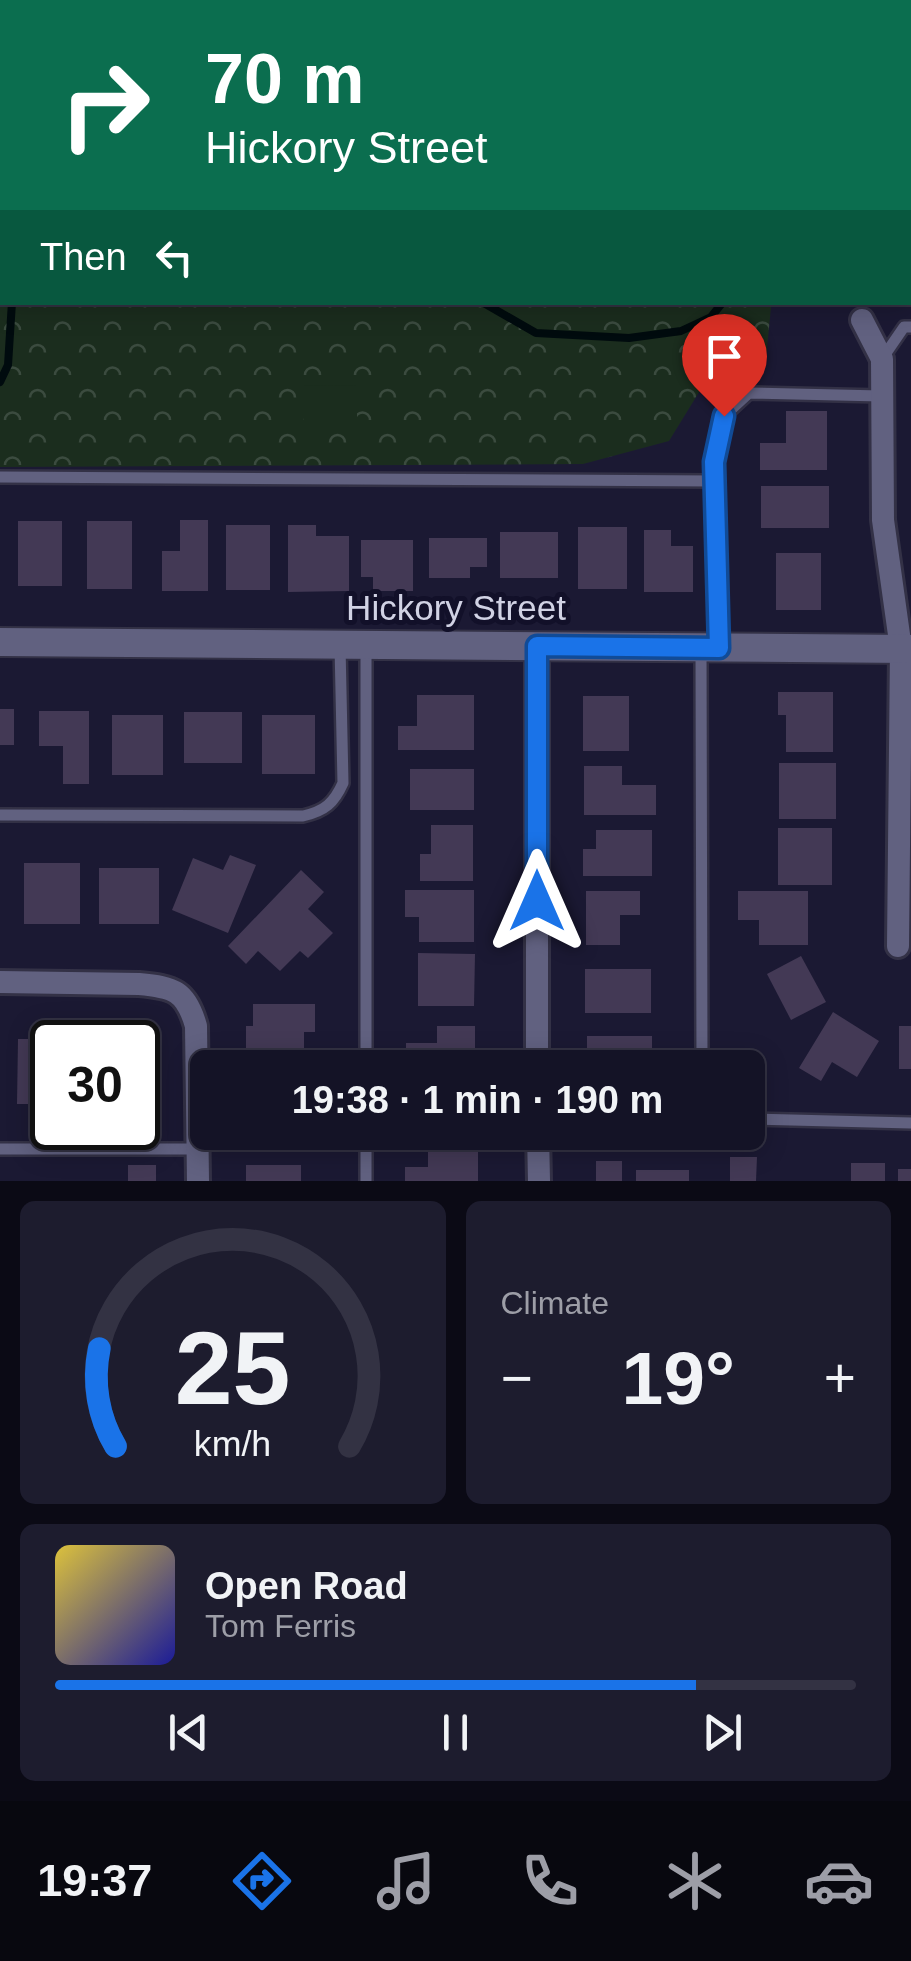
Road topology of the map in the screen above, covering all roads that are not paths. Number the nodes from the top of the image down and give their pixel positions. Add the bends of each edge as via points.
1 (862, 320) dead end
2 (911, 328) edge
3 (882, 359) junction
4 (881, 396) junction
5 (0, 478) edge
6 (714, 481) junction
7 (0, 642) edge
8 (353, 645) junction
9 (537, 646) junction
10 (710, 648) junction
11 (906, 649) edge
12 (0, 816) edge
13 (898, 946) dead end
14 (0, 982) edge
15 (196, 1050) edge
16 (365, 1050) edge
17 (538, 1050) edge
18 (702, 1050) edge
19 (765, 1120) edge
20 (911, 1123) edge
21 (0, 1149) edge
22 (190, 1149) edge
23 (198, 1150) edge
24 (366, 1150) edge
25 (538, 1150) edge
26 (198, 1181) edge
27 (366, 1181) edge
28 (539, 1181) edge

1 - 3 street
2 - 3 lane via 904,328
3 - 4 street
4 - 6 lane via 749,393 724,416
4 - 11 street via 883,520
5 - 6 lane
6 - 10 lane
7 - 8 street, Hickory Street
8 - 9 street, Hickory Street
8 - 12 lane via 343,782 336,800 319,812
8 - 16 lane
9 - 10 street, Hickory Street
9 - 17 street
10 - 11 street, Hickory Street
10 - 18 lane
11 - 13 street
14 - 15 street via 162,986 181,994 191,1008
19 - 20 lane
21 - 22 lane
23 - 26 street
24 - 27 lane
25 - 28 street

